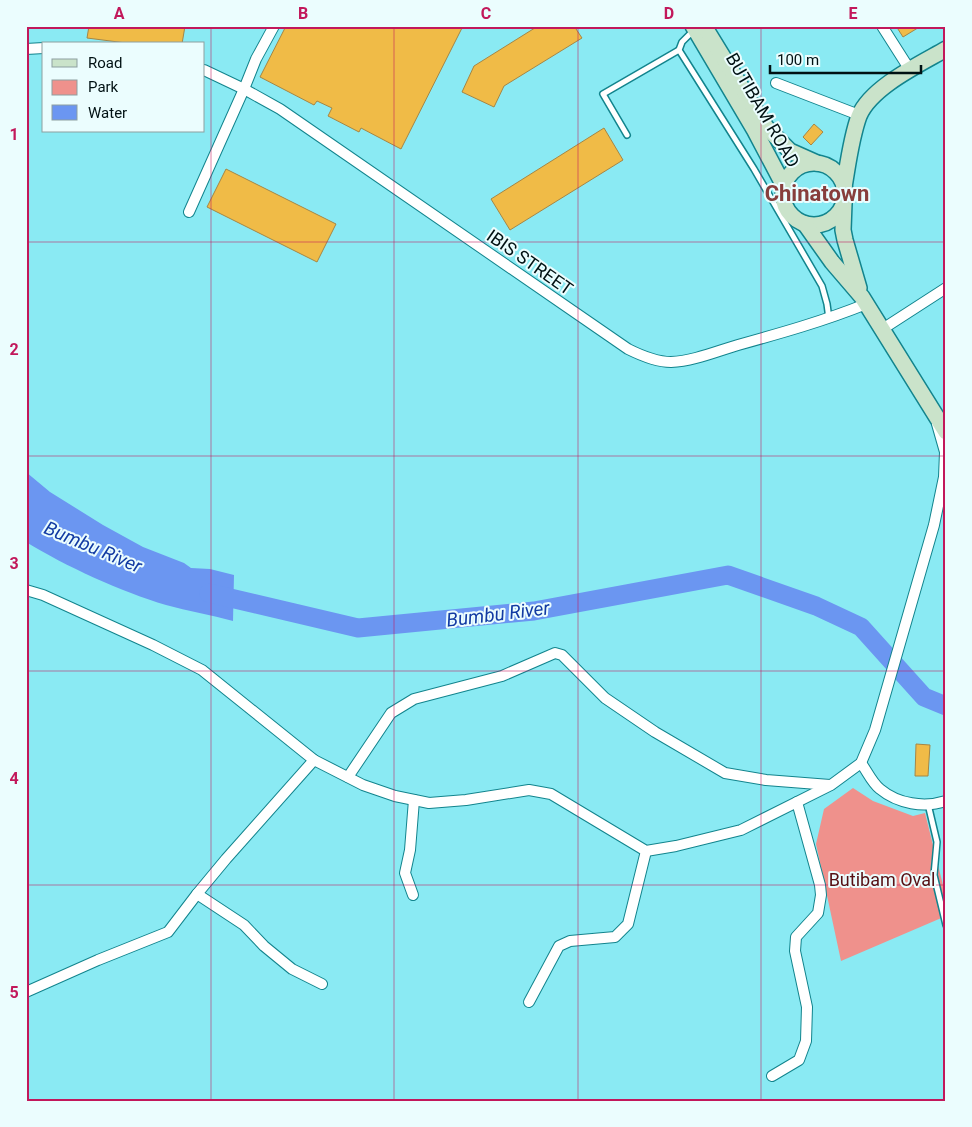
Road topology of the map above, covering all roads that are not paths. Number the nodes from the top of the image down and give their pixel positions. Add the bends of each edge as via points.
1 (274, 26) edge
2 (882, 26) edge
3 (697, 27) edge
4 (42, 48) edge
5 (26, 49) edge
6 (946, 49) edge
7 (679, 50) junction
8 (205, 70) edge
9 (910, 70) junction
10 (776, 83) dead end
11 (244, 89) junction
12 (860, 115) junction
13 (628, 135) dead end
14 (852, 144) junction
15 (821, 164) junction
16 (784, 186) junction
17 (844, 194) junction
18 (189, 212) dead end
19 (805, 224) junction
20 (946, 288) edge
21 (864, 300) junction
22 (829, 319) junction
23 (882, 330) junction
24 (935, 416) junction
25 (946, 432) edge
26 (26, 590) edge
27 (314, 760) junction
28 (861, 763) junction
29 (348, 777) junction
30 (831, 785) junction
31 (414, 800) junction
32 (946, 801) edge
33 (797, 802) junction
34 (928, 804) junction
35 (646, 851) junction
36 (197, 894) junction
37 (413, 895) dead end
38 (946, 925) edge
39 (322, 984) dead end
40 (26, 992) edge
41 (529, 1002) dead end
42 (772, 1076) dead end

1 - 11 street
2 - 9 street
3 - 7 lane via 682,42
3 - 15 main road, BUTIBAM ROAD via 766,127 790,151
3 - 16 main road, BUTIBAM ROAD
4 - 5 street
6 - 9 main road
7 - 13 lane via 603,94
7 - 22 lane via 766,188 822,286
8 - 11 street, IBIS STREET
9 - 12 main road via 879,91
10 - 12 street
11 - 18 street
11 - 22 street, IBIS STREET via 280,109 642,356 657,361 685,360
12 - 14 main road
14 - 15 main road via 834,160
14 - 17 main road
15 - 16 main road via 798,168 790,174
15 - 17 main road via 834,170 841,178
16 - 19 main road via 786,206 793,217
17 - 19 main road via 838,213 829,221
17 - 21 main road via 843,230 847,253
19 - 21 main road
20 - 23 street
21 - 22 street, IBIS STREET
21 - 23 main road
23 - 24 main road
24 - 25 main road
24 - 28 street via 945,452 944,477 934,525 875,730
26 - 27 street via 43,594 202,670
27 - 29 street
27 - 36 street
28 - 30 street
28 - 34 street via 879,788 900,800
29 - 30 street via 392,713 414,699 502,676 555,653 562,655 604,698 725,773
29 - 31 street via 363,785
30 - 33 street
31 - 35 street via 429,803 466,800 529,790 551,794
31 - 37 street via 406,873
32 - 34 street
33 - 35 street via 741,830
33 - 42 street via 821,895 818,913 796,937 795,951 807,1007 806,1041 799,1060
34 - 38 lane via 937,842 934,875
35 - 41 street via 628,924 615,937 570,941 559,946
36 - 39 street via 244,925 292,969
36 - 40 street via 168,932

